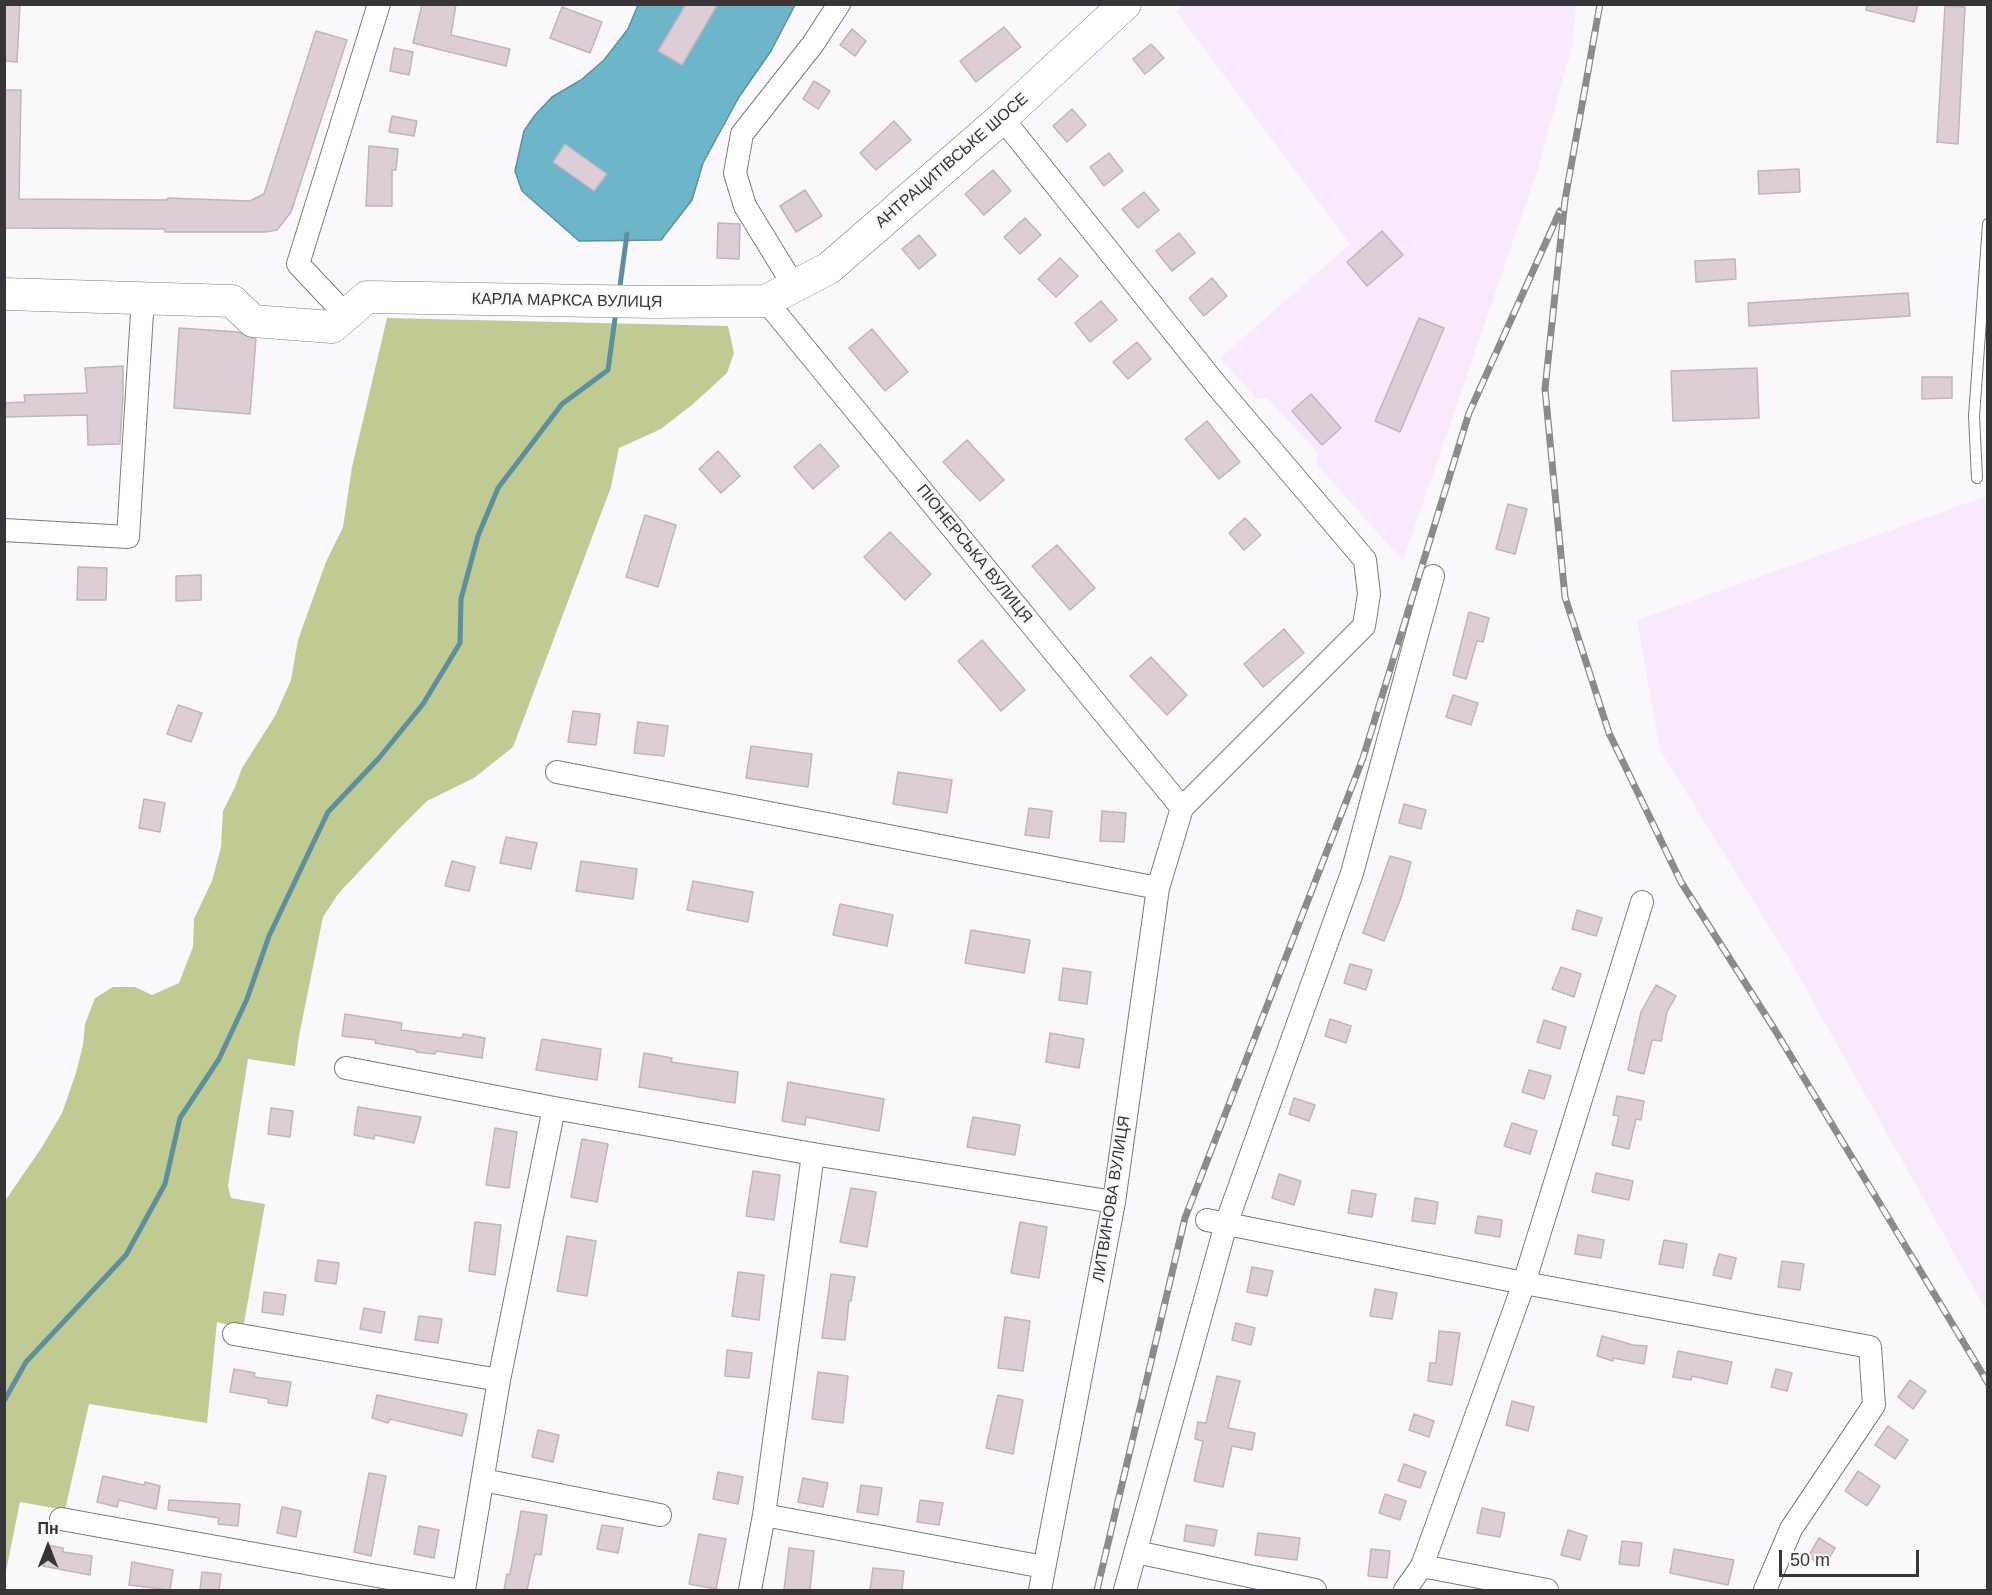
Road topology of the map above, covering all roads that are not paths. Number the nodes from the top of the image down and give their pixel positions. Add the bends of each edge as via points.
1 (379, 4) edge
2 (839, 4) edge
3 (1125, 4) edge
4 (1002, 118) junction
5 (1988, 224) edge
6 (794, 286) junction
7 (4, 294) edge
8 (143, 297) junction
9 (766, 301) junction
10 (357, 306) junction
11 (1977, 478) dead end
12 (4, 530) edge
13 (1433, 576) dead end
14 (557, 772) dead end
15 (1182, 808) junction
16 (1158, 888) junction
17 (1642, 902) dead end
18 (346, 1068) dead end
19 (554, 1108) junction
20 (813, 1154) junction
21 (1114, 1202) junction
22 (1217, 1222) junction
23 (1524, 1282) junction
24 (234, 1335) dead end
25 (499, 1380) junction
26 (483, 1480) junction
27 (660, 1515) dead end
28 (764, 1515) junction
29 (61, 1518) dead end
30 (1136, 1552) junction
31 (1422, 1566) junction
32 (1044, 1567) junction
33 (454, 1590) edge
34 (464, 1590) edge
35 (750, 1590) edge
36 (1040, 1590) edge
37 (1125, 1590) edge
38 (1315, 1590) edge
39 (1405, 1590) edge
40 (1547, 1590) edge
41 (1765, 1590) edge

1 - 10 street via 298,264
2 - 6 street via 813,44 742,134 735,173 745,206
3 - 4 main road, АНТРАЦИТІВСЬКЕ ШОСЕ
4 - 6 main road, АНТРАЦИТІВСЬКЕ ШОСЕ via 829,268
4 - 15 street via 1218,386 1365,560 1369,594 1364,626
5 - 11 lane via 1974,416
6 - 9 main road, АНТРАЦИТІВСЬКЕ ШОСЕ
7 - 8 main road
8 - 10 main road via 232,302 253,321 332,327
8 - 12 street via 128,537
9 - 10 main road, КАРЛА МАРКСА ВУЛИЦЯ
9 - 15 street, ПІОНЕРСЬКА ВУЛИЦЯ
13 - 22 street via 1352,873
14 - 16 street
15 - 16 street, ЛИТВИНОВА ВУЛИЦЯ
16 - 21 street, ЛИТВИНОВА ВУЛИЦЯ
17 - 23 street
18 - 19 street
19 - 20 street
19 - 25 street
20 - 21 street
20 - 28 street
21 - 32 street, ЛИТВИНОВА ВУЛИЦЯ
22 - 23 street
22 - 30 street
23 - 31 street
23 - 41 street via 1870,1347 1874,1405 1791,1529
24 - 25 street
25 - 26 street
26 - 27 street
26 - 34 street
28 - 32 street
28 - 35 street
29 - 33 street
30 - 37 street
30 - 38 street
31 - 39 street
31 - 40 street
32 - 36 street, ЛИТВИНОВА ВУЛИЦЯ

